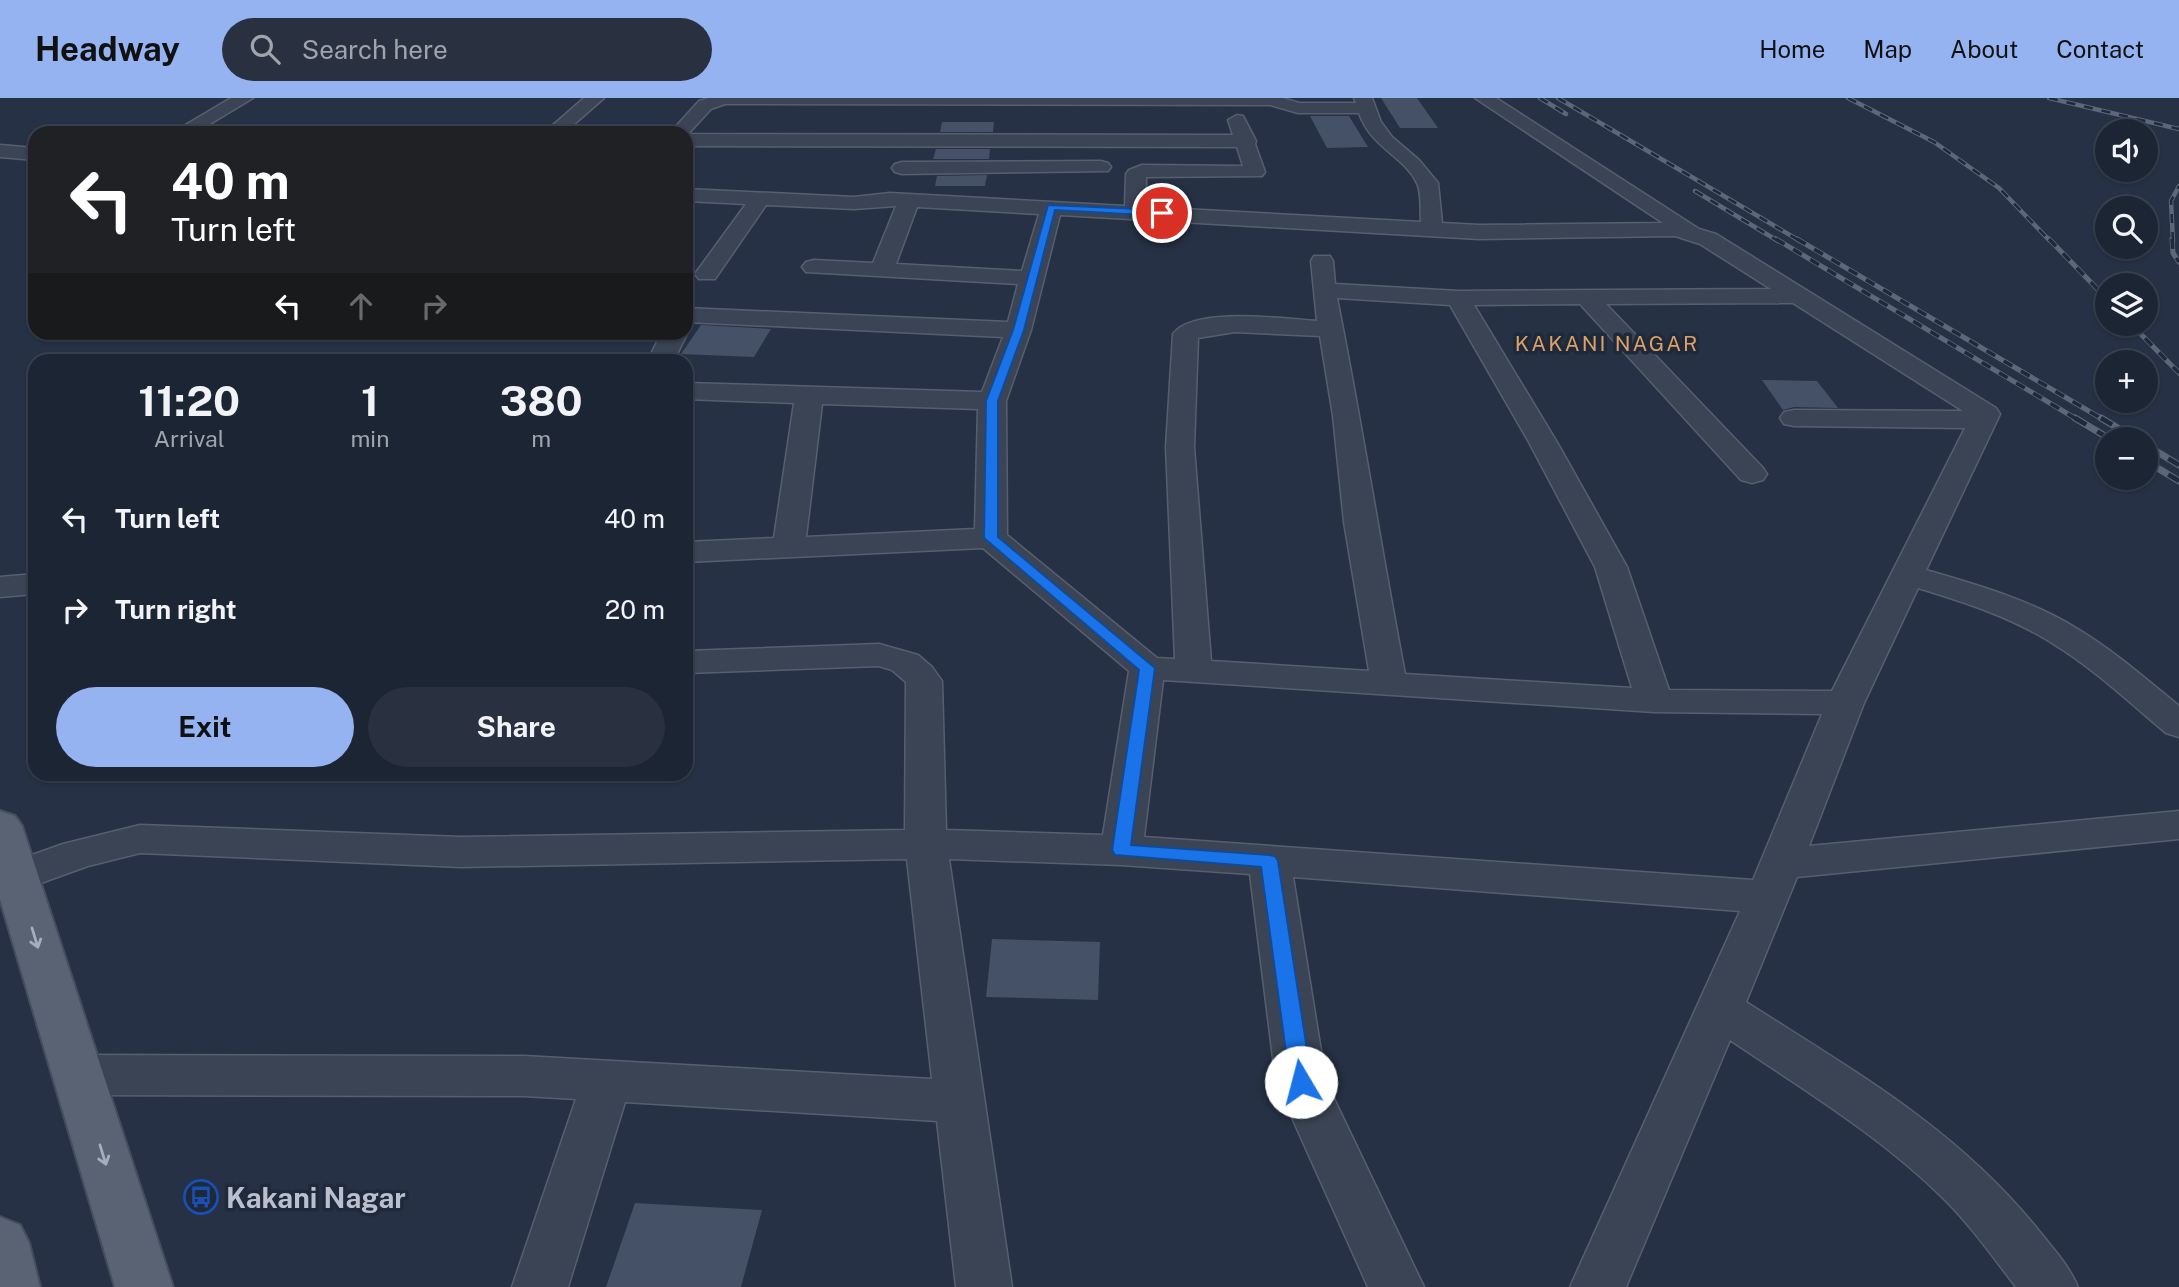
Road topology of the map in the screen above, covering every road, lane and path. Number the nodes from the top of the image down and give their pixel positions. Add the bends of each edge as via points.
1 (244, 98) edge
2 (595, 98) edge
3 (1484, 98) edge
4 (1229, 100) junction
5 (1365, 103) edge
6 (920, 116) edge
7 (194, 126) edge
8 (561, 126) edge
9 (686, 126) edge
10 (0, 136) edge
11 (28, 138) edge
12 (693, 139) edge
13 (1247, 141) junction
14 (0, 151) edge
15 (28, 154) edge
16 (1101, 167) dead end
17 (902, 168) junction
18 (693, 182) edge
19 (693, 195) edge
20 (760, 199) junction
21 (899, 200) junction
22 (1051, 207) junction
23 (1135, 211) junction
24 (1432, 230) junction
25 (1692, 233) junction
26 (814, 267) dead end
27 (882, 270) junction
28 (697, 273) edge
29 (1032, 278) junction
30 (1798, 296) junction
31 (1458, 298) junction
32 (1588, 299) junction
33 (693, 313) edge
34 (1018, 330) junction
35 (1331, 330) junction
36 (693, 391) edge
37 (808, 395) junction
38 (992, 401) junction
39 (1794, 418) dead end
40 (1982, 421) junction
41 (1752, 474) dead end
42 (991, 538) junction
43 (789, 547) junction
44 (693, 552) edge
45 (1907, 575) junction
46 (693, 662) edge
47 (1147, 668) junction
48 (1194, 672) junction
49 (1389, 685) junction
50 (1654, 701) junction
51 (1846, 702) junction
52 (2179, 725) edge
53 (2179, 825) edge
54 (0, 826) edge
55 (926, 844) junction
56 (1121, 850) junction
57 (1269, 861) junction
58 (16, 877) junction
59 (1775, 881) junction
60 (1718, 1009) junction
61 (78, 1075) junction
62 (607, 1081) junction
63 (961, 1102) junction
64 (0, 1243) edge
65 (10, 1287) edge
66 (144, 1287) edge
67 (540, 1287) edge
68 (984, 1287) edge
69 (1396, 1287) edge
70 (1598, 1287) edge
71 (2050, 1287) edge

1 - 7 street
2 - 8 street
3 - 25 street
4 - 5 street via 1280,100 1298,108
4 - 6 street
4 - 13 street
5 - 24 street via 1385,141 1428,183
6 - 9 street via 724,99 705,105
6 - 12 street
6 - 13 street
6 - 17 street
10 - 11 street
13 - 23 street via 1255,172 1150,170 1136,174
14 - 15 street
16 - 17 street
17 - 21 street
18 - 21 street via 861,191
19 - 20 street
20 - 21 street
20 - 28 street
21 - 22 street
21 - 27 street
22 - 23 street
22 - 29 street
23 - 24 street
24 - 25 street via 1523,233 1661,227
25 - 30 street
26 - 27 street
27 - 29 street
29 - 34 street
30 - 32 street
30 - 40 street via 1986,414
31 - 32 street
31 - 35 street via 1323,276
31 - 50 street via 1611,567
32 - 41 street
33 - 34 street
34 - 38 street
35 - 48 street via 1216,324 1186,334 1180,447
35 - 49 street
36 - 37 street
37 - 38 street
37 - 43 street
38 - 42 street
39 - 40 street
40 - 45 street
42 - 43 street
42 - 47 street
43 - 44 street
45 - 51 street
45 - 52 street via 1956,588 2063,635
46 - 55 street via 879,655 901,658 914,667 924,681
47 - 48 street
47 - 56 street
48 - 49 street
49 - 50 street
50 - 51 street
51 - 59 street
53 - 59 street
54 - 58 main road
55 - 56 street
55 - 58 street via 461,852 141,839
55 - 63 street
56 - 57 street
57 - 59 street
57 - 69 street via 1301,1082
58 -> 61 main road
59 - 60 street
60 - 70 street
60 - 71 street via 1918,1143 1965,1186
61 - 62 street via 510,1076
61 -> 66 main road
62 - 63 street
62 - 67 street
63 - 68 street
64 - 65 main road

